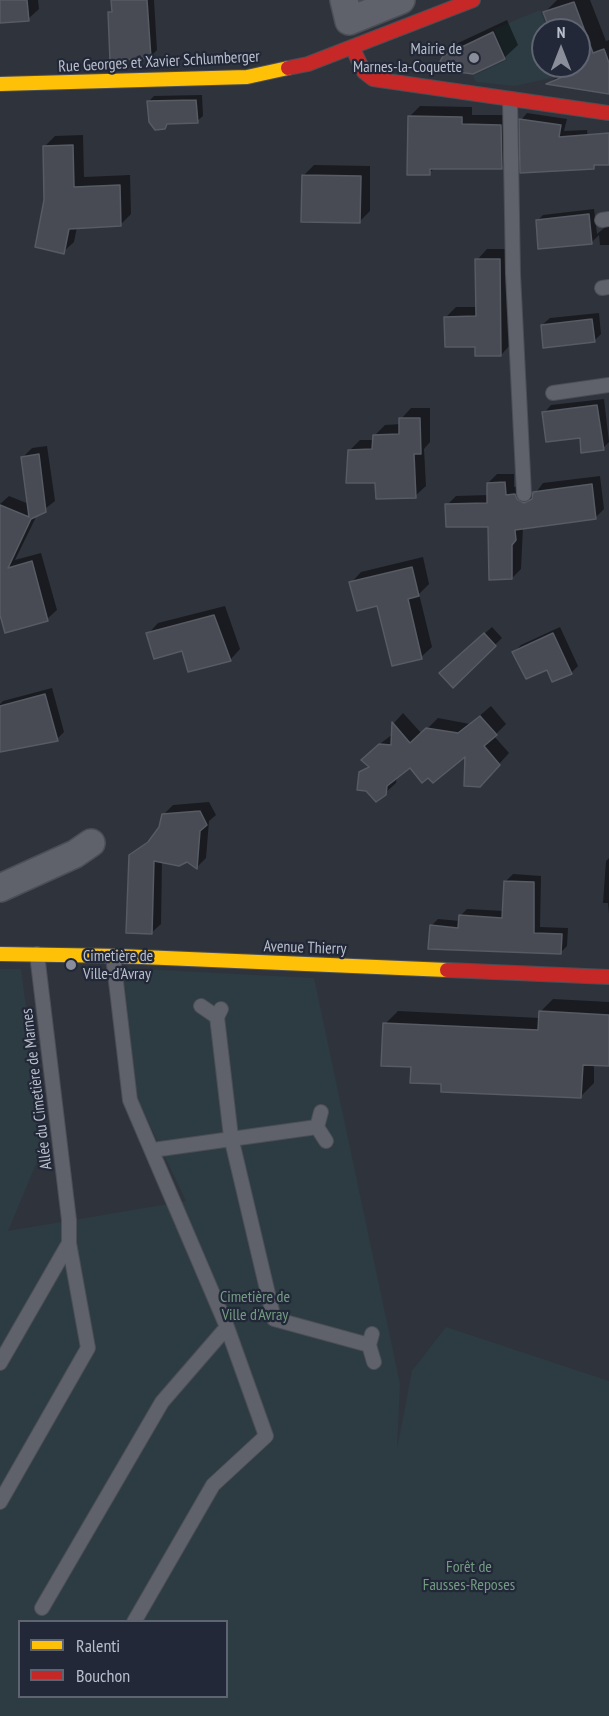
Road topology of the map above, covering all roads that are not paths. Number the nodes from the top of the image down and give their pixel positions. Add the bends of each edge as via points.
1 (401, 0) edge
2 (473, 0) edge
3 (347, 11) edge
4 (352, 49) junction
5 (0, 84) edge
6 (510, 99) junction
7 (609, 113) edge
8 (609, 385) edge
9 (553, 393) dead end
10 (524, 494) dead end
11 (91, 843) dead end
12 (0, 888) edge
13 (0, 954) edge
14 (37, 954) junction
15 (113, 956) junction
16 (609, 977) edge
17 (201, 1006) dead end
18 (321, 1112) dead end
19 (317, 1127) junction
20 (231, 1137) junction
21 (326, 1141) dead end
22 (153, 1150) junction
23 (69, 1243) junction
24 (227, 1327) junction
25 (374, 1362) dead end
26 (0, 1363) edge
27 (0, 1502) edge
28 (42, 1608) dead end
29 (135, 1620) edge

1 - 3 street
2 - 4 street, Rue Georges et Xavier Schlumberger
4 - 5 street, Rue Georges et Xavier Schlumberger via 308,64 248,77
4 - 6 street via 364,72 374,79
6 - 7 street
6 - 10 lane via 513,274
8 - 9 lane
11 - 12 street
13 - 14 street, Avenue Thierry
14 - 15 street, Avenue Thierry
14 - 23 lane, Allée du Cimetière de Marnes
15 - 16 street, Avenue Thierry
15 - 22 lane via 130,1100
17 - 20 lane via 219,1013
18 - 19 lane
19 - 20 lane
19 - 21 lane
20 - 22 lane
20 - 25 lane via 274,1319 370,1340
22 - 24 lane
23 - 26 lane
23 - 27 lane, Allée du Cimetière de Marnes via 88,1348
24 - 28 lane via 162,1402
24 - 29 lane via 266,1436 213,1485

